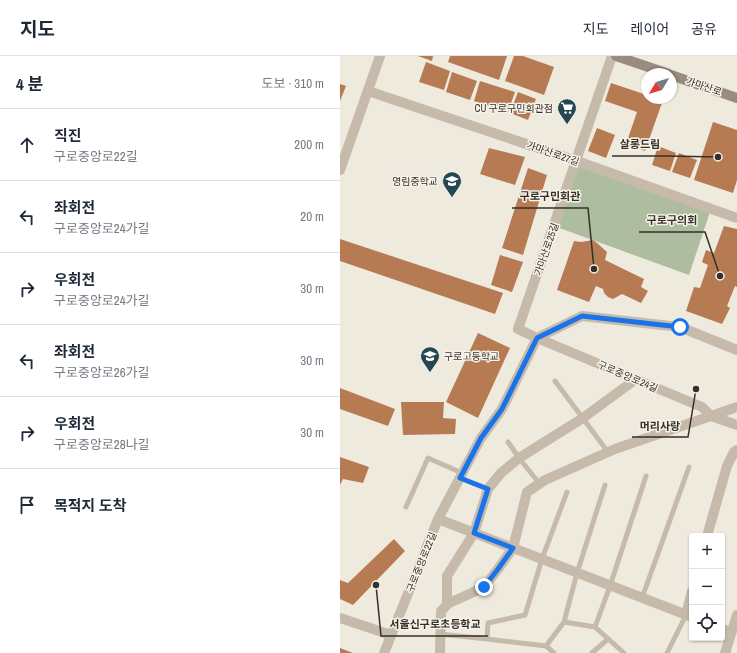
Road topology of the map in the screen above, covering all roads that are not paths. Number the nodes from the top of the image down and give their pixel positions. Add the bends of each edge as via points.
1 (380, 56) edge
2 (612, 56) edge
3 (616, 56) edge
4 (632, 59) edge
5 (655, 68) edge
6 (677, 77) edge
7 (368, 91) junction
8 (737, 98) edge
9 (577, 161) junction
10 (340, 170) edge
11 (737, 218) edge
12 (518, 329) joint
13 (537, 338) junction
14 (737, 350) edge
15 (636, 379) junction
16 (555, 381) dead end
17 (737, 407) edge
18 (711, 416) junction
19 (583, 418) junction
20 (737, 425) edge
21 (508, 442) dead end
22 (737, 450) edge
23 (608, 452) junction
24 (519, 458) junction
25 (689, 467) dead end
26 (461, 475) junction
27 (646, 476) dead end
28 (539, 483) junction
29 (605, 485) dead end
30 (488, 489) junction
31 (567, 492) dead end
32 (406, 507) dead end
33 (438, 519) junction
34 (474, 533) junction
35 (708, 533) edge
36 (513, 548) junction
37 (542, 559) junction
38 (577, 573) junction
39 (610, 586) junction
40 (642, 598) junction
41 (446, 606) junction
42 (689, 616) edge
43 (737, 617) edge
44 (340, 618) edge
45 (564, 622) junction
46 (594, 627) junction
47 (440, 634) junction
48 (391, 635) junction
49 (730, 636) edge
50 (487, 639) junction
51 (608, 639) junction
52 (546, 646) junction
53 (384, 653) edge
54 (440, 653) edge
55 (554, 653) edge
56 (592, 653) edge
57 (624, 653) edge
58 (667, 653) edge
59 (725, 653) edge

1 - 7 street
2 - 9 street, 가마산로25길
3 - 4 main road, 가마산로
4 - 5 main road, 가마산로
6 - 8 main road, 가마산로
7 - 9 street, 가마산로27길
7 - 10 street
9 - 11 street, 가마산로27길
9 - 12 street, 가마산로25길
12 - 13 street, 구로중앙로24길
13 - 14 street via 582,316 680,327
13 - 15 street, 구로중앙로24길
13 - 26 street, 구로중앙로22길 via 502,409 481,438
15 - 18 street, 구로중앙로24길 via 702,407
15 - 19 street
16 - 19 lane
17 - 18 street
18 - 20 street, 구로중앙로24길
18 - 23 street
19 - 23 lane
19 - 24 street
21 - 24 lane
22 - 35 street via 727,466
23 - 28 street
24 - 28 lane
24 - 30 street via 501,473
25 - 40 lane
26 - 30 lane
26 - 32 lane via 428,458
26 - 33 street, 구로중앙로22길
27 - 39 lane
28 - 36 street via 527,492
29 - 38 lane
30 - 34 street
31 - 37 lane
33 - 34 street
33 - 48 street, 구로중앙로22길
34 - 36 street
34 - 41 street via 447,576
36 - 37 street
36 - 41 street via 484,587
37 - 38 street
37 - 50 lane via 525,615 488,623
38 - 39 street
38 - 45 lane
39 - 40 street
39 - 46 lane
40 - 42 street
41 - 47 street via 441,611
42 - 58 lane
43 - 49 street
44 - 48 street
45 - 46 lane
45 - 52 lane
46 - 51 lane
47 - 50 lane
47 - 54 street
48 - 53 street, 구로중앙로22길
49 - 59 street
50 - 52 lane
51 - 56 lane
51 - 57 lane
52 - 55 lane

